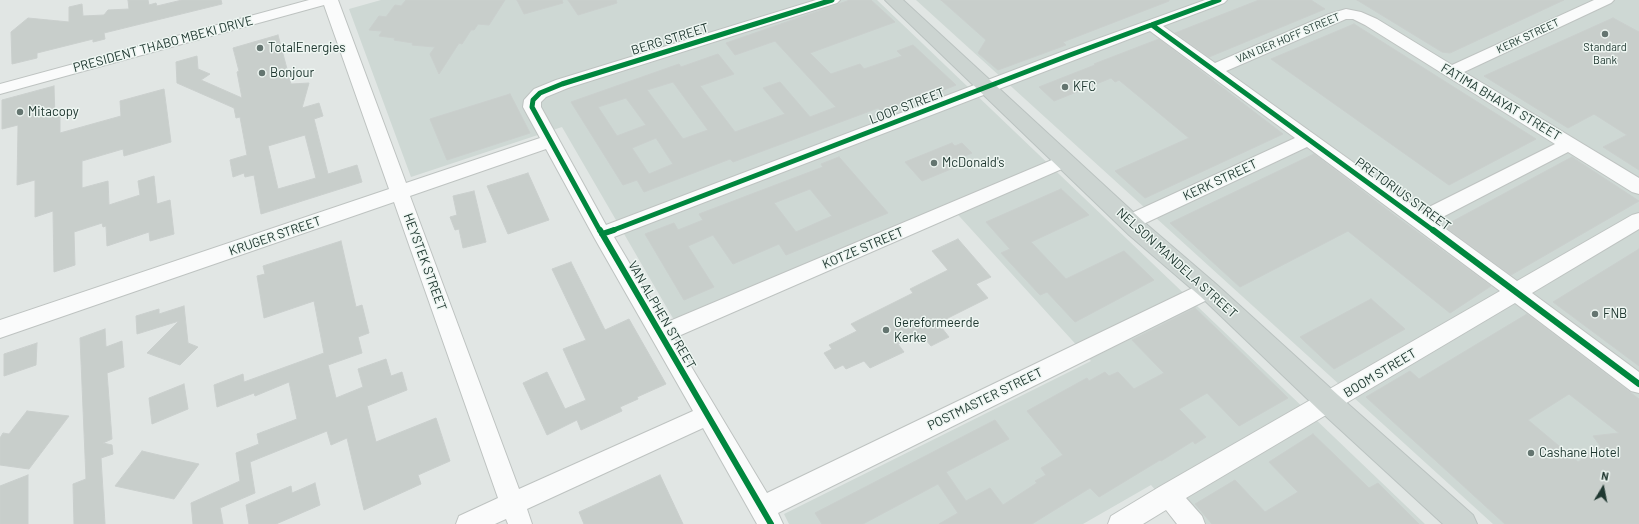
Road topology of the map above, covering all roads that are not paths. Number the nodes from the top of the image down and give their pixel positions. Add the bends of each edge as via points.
1 (326, 0) edge
2 (330, 0) edge
3 (832, 0) edge
4 (893, 0) edge
5 (1219, 0) edge
6 (1606, 0) edge
7 (1363, 18) joint
8 (1152, 24) junction
9 (1214, 70) junction
10 (1450, 72) junction
11 (986, 88) junction
12 (0, 89) edge
13 (535, 115) joint
14 (1309, 139) junction
15 (550, 141) junction
16 (1569, 144) junction
17 (1065, 161) junction
18 (1639, 187) edge
19 (400, 193) junction
20 (1420, 220) junction
21 (1639, 220) edge
22 (1130, 222) junction
23 (602, 234) junction
24 (1208, 290) junction
25 (1516, 292) junction
26 (0, 329) edge
27 (660, 334) junction
28 (1639, 384) edge
29 (1329, 403) junction
30 (708, 415) junction
31 (1168, 495) junction
32 (516, 514) edge
33 (766, 516) edge
34 (468, 524) edge
35 (1120, 524) edge
36 (1193, 524) edge
37 (1464, 524) edge

1 - 12 street, PRESIDENT THABO MBEKI DRIVE
2 - 19 street, HEYSTEK STREET
3 - 13 street, BERG STREET via 562,84 540,93 533,100
4 - 11 main road, NELSON MANDELA STREET
5 - 8 street, LOOP STREET
6 - 10 street, KERK STREET
7 - 9 street, VAN DER HOFF STREET via 1351,14 1334,17
7 - 10 street, FATIMA BHAYAT STREET
8 - 9 street, PRETORIUS STREET
8 - 11 street, LOOP STREET
9 - 14 street, PRETORIUS STREET
10 - 16 street, FATIMA BHAYAT STREET
11 - 17 main road, NELSON MANDELA STREET
11 - 23 street, LOOP STREET
13 - 15 street, VAN ALPHEN STREET
14 - 20 street, PRETORIUS STREET
14 - 22 street, KERK STREET
15 - 19 street, KRUGER STREET
15 - 23 street, VAN ALPHEN STREET
16 - 18 street, FATIMA BHAYAT STREET
16 - 20 street
17 - 22 main road, NELSON MANDELA STREET
17 - 27 street, KOTZE STREET
19 - 26 street, KRUGER STREET
19 - 32 street, HEYSTEK STREET
20 - 25 street, PRETORIUS STREET
21 - 25 street, BOOM STREET
22 - 24 main road, NELSON MANDELA STREET
23 - 27 street, VAN ALPHEN STREET
24 - 29 main road, NELSON MANDELA STREET
24 - 33 street, POSTMASTER STREET
25 - 28 street, PRETORIUS STREET
25 - 29 street, BOOM STREET
27 - 30 street, VAN ALPHEN STREET
29 - 31 street, BOOM STREET
29 - 37 main road, NELSON MANDELA STREET
30 - 32 street
30 - 33 street, VAN ALPHEN STREET
31 - 35 street, BOOM STREET
31 - 36 street
32 - 34 street

